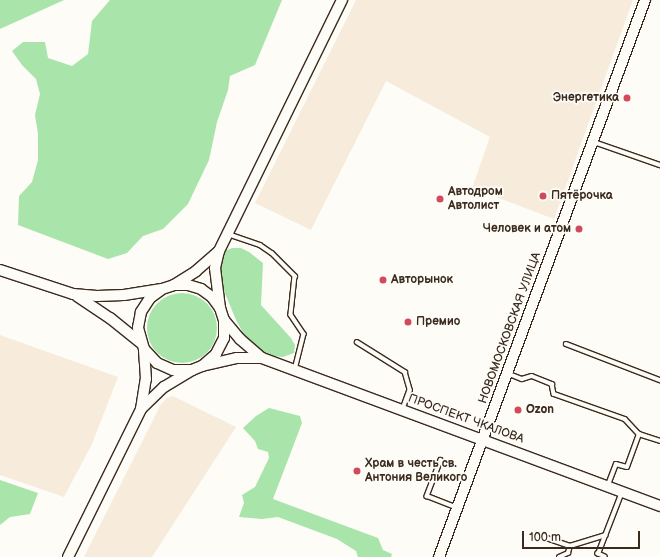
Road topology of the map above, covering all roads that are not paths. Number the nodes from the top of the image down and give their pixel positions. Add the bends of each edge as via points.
1 (342, 0) edge
2 (645, 0) edge
3 (593, 142) junction
4 (660, 165) edge
5 (227, 234) junction
6 (219, 251) junction
7 (0, 270) edge
8 (174, 285) junction
9 (162, 289) junction
10 (73, 294) junction
11 (220, 308) junction
12 (224, 320) junction
13 (357, 342) dead end
14 (566, 344) dead end
15 (143, 346) junction
16 (262, 358) junction
17 (202, 366) junction
18 (192, 370) junction
19 (295, 370) junction
20 (506, 373) junction
21 (660, 380) edge
22 (141, 409) junction
23 (403, 410) junction
24 (639, 434) junction
25 (482, 439) junction
26 (660, 441) edge
27 (440, 460) dead end
28 (607, 486) junction
29 (622, 491) junction
30 (660, 506) edge
31 (457, 508) junction
32 (606, 535) junction
33 (544, 537) dead end
34 (570, 546) junction
35 (567, 555) edge
36 (68, 557) edge
37 (439, 557) edge
38 (559, 557) edge
39 (605, 557) edge

1 - 5 main road
2 - 3 main road, НОВОМОСКОВСКАЯ УЛИЦА
3 - 4 lane
3 - 20 main road, НОВОМОСКОВСКАЯ УЛИЦА
5 - 6 main road
5 - 19 lane via 260,245 295,276 291,315 304,334
6 - 8 main road via 196,271
6 - 11 main road via 215,268
7 - 10 main road
8 - 9 main road
8 - 11 main road via 188,285 201,289 212,297
9 - 10 main road via 110,297
9 - 15 main road via 150,298 141,312 138,328
10 - 15 main road via 105,314
11 - 12 main road
12 - 16 main road via 240,339
12 - 17 main road via 224,338 216,354
13 - 23 lane via 405,372 410,390
14 - 21 lane
15 - 18 main road via 157,363 173,370
15 - 22 main road via 146,378
16 - 17 main road via 237,358
16 - 19 main road, ПРОСПЕКТ ЧКАЛОВА
17 - 18 main road
18 - 22 main road via 164,387
19 - 23 main road, ПРОСПЕКТ ЧКАЛОВА
20 - 24 lane via 522,379 532,376 552,384 554,394 625,419
20 - 25 main road, НОВОМОСКОВСКАЯ УЛИЦА
22 - 36 main road
23 - 25 main road, ПРОСПЕКТ ЧКАЛОВА
24 - 26 lane
24 - 28 lane via 627,467 616,464
25 - 28 main road, ПРОСПЕКТ ЧКАЛОВА
25 - 31 main road, НОВОМОСКОВСКАЯ УЛИЦА
27 - 31 lane via 427,496
28 - 29 main road, ПРОСПЕКТ ЧКАЛОВА
29 - 30 main road, ПРОСПЕКТ ЧКАЛОВА
29 - 32 lane
31 - 37 main road, НОВОМОСКОВСКАЯ УЛИЦА
32 - 34 lane
32 - 39 lane via 598,554
33 - 34 lane
34 - 35 lane
35 - 38 lane

